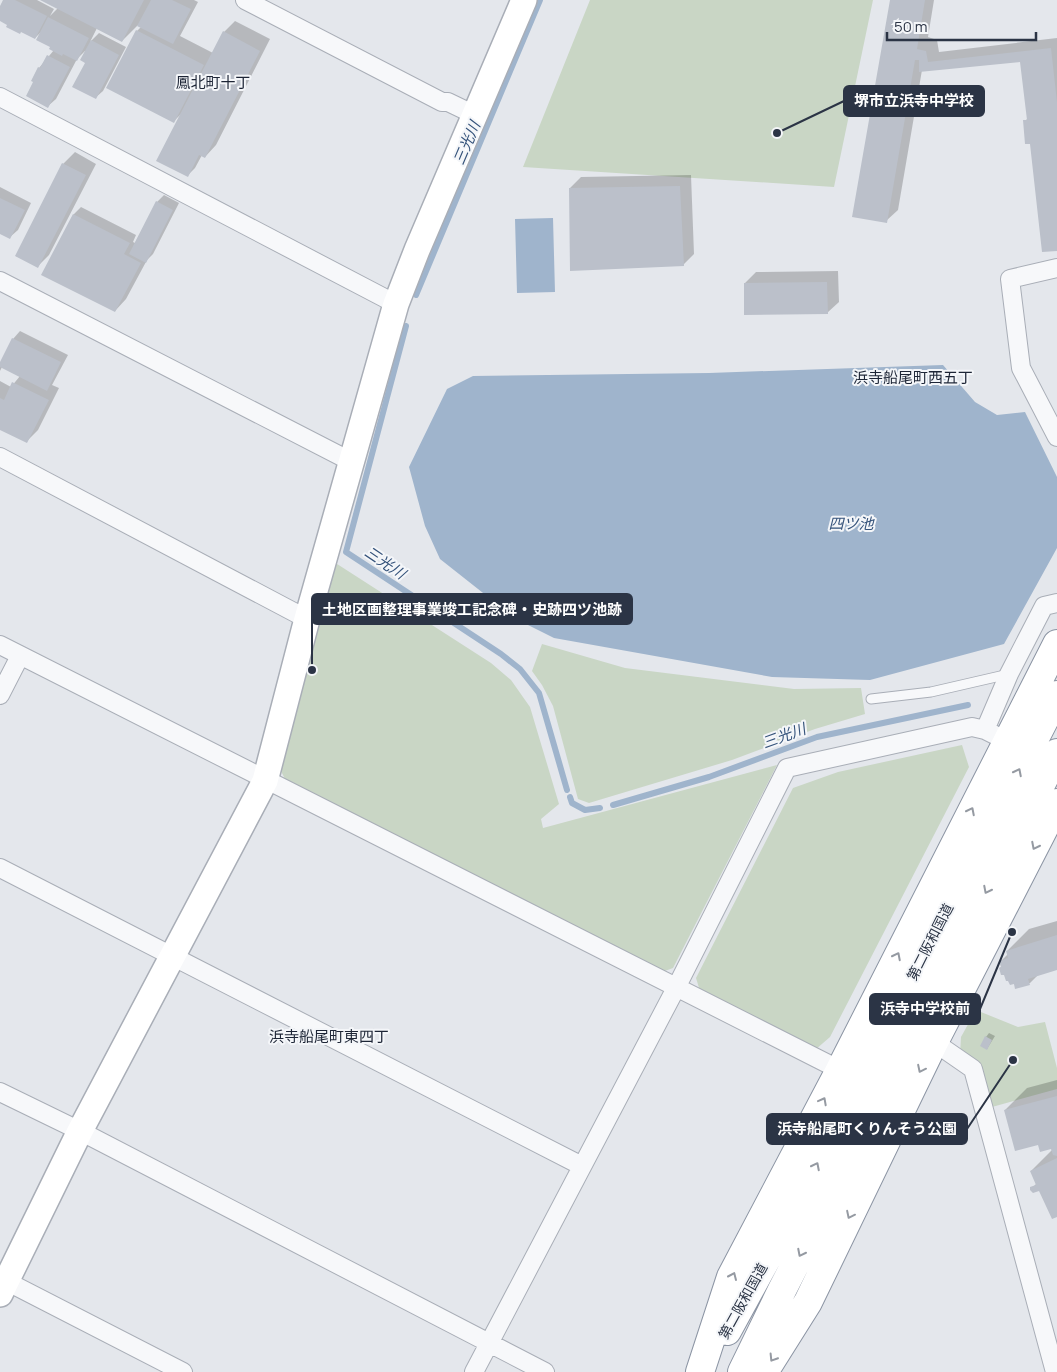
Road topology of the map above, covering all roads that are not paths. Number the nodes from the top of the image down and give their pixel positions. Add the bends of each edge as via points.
1 (245, 0) edge
2 (524, 0) edge
3 (0, 97) edge
4 (476, 115) junction
5 (1057, 268) edge
6 (0, 280) edge
7 (396, 304) junction
8 (1057, 436) edge
9 (0, 457) edge
10 (352, 462) junction
11 (1057, 604) edge
12 (307, 619) junction
13 (1057, 644) edge
14 (0, 645) edge
15 (20, 656) junction
16 (1009, 674) junction
17 (0, 695) edge
18 (1057, 695) edge
19 (871, 699) dead end
20 (996, 735) junction
21 (1057, 753) edge
22 (266, 781) junction
23 (1057, 803) edge
24 (0, 868) edge
25 (173, 956) junction
26 (676, 988) junction
27 (934, 1042) junction
28 (840, 1070) junction
29 (0, 1092) edge
30 (80, 1131) junction
31 (582, 1166) junction
32 (2, 1285) edge
33 (489, 1343) junction
34 (184, 1372) edge
35 (474, 1372) edge
36 (545, 1372) edge
37 (700, 1372) edge
38 (742, 1372) edge
39 (764, 1372) edge
40 (1056, 1372) edge

1 - 4 street via 442,102
2 - 4 street
3 - 7 street
4 - 7 street
5 - 8 street via 1010,279 1021,368
6 - 10 street
7 - 10 street
9 - 12 street
10 - 12 street
11 - 16 street via 1044,606
12 - 22 street
13 - 20 highway
14 - 15 street
15 - 17 street
15 - 22 street
16 - 19 lane via 931,692
16 - 20 street
37 -> 18 highway, 第二阪和国道 via 729,1328 785,1225
20 - 26 street via 972,727 787,768
28 -> 20 highway
21 -> 38 highway, 第二阪和国道
22 - 25 street
22 - 26 street
23 -> 27 highway
24 - 25 street
25 - 30 street
25 - 31 street
26 - 28 street
26 - 31 street
27 -> 39 highway via 808,1302
27 - 40 street via 973,1069
37 -> 28 highway via 731,1277
29 - 30 street
30 - 32 street
30 - 33 street
31 - 33 street
32 - 34 street
33 - 35 street
33 - 36 street

